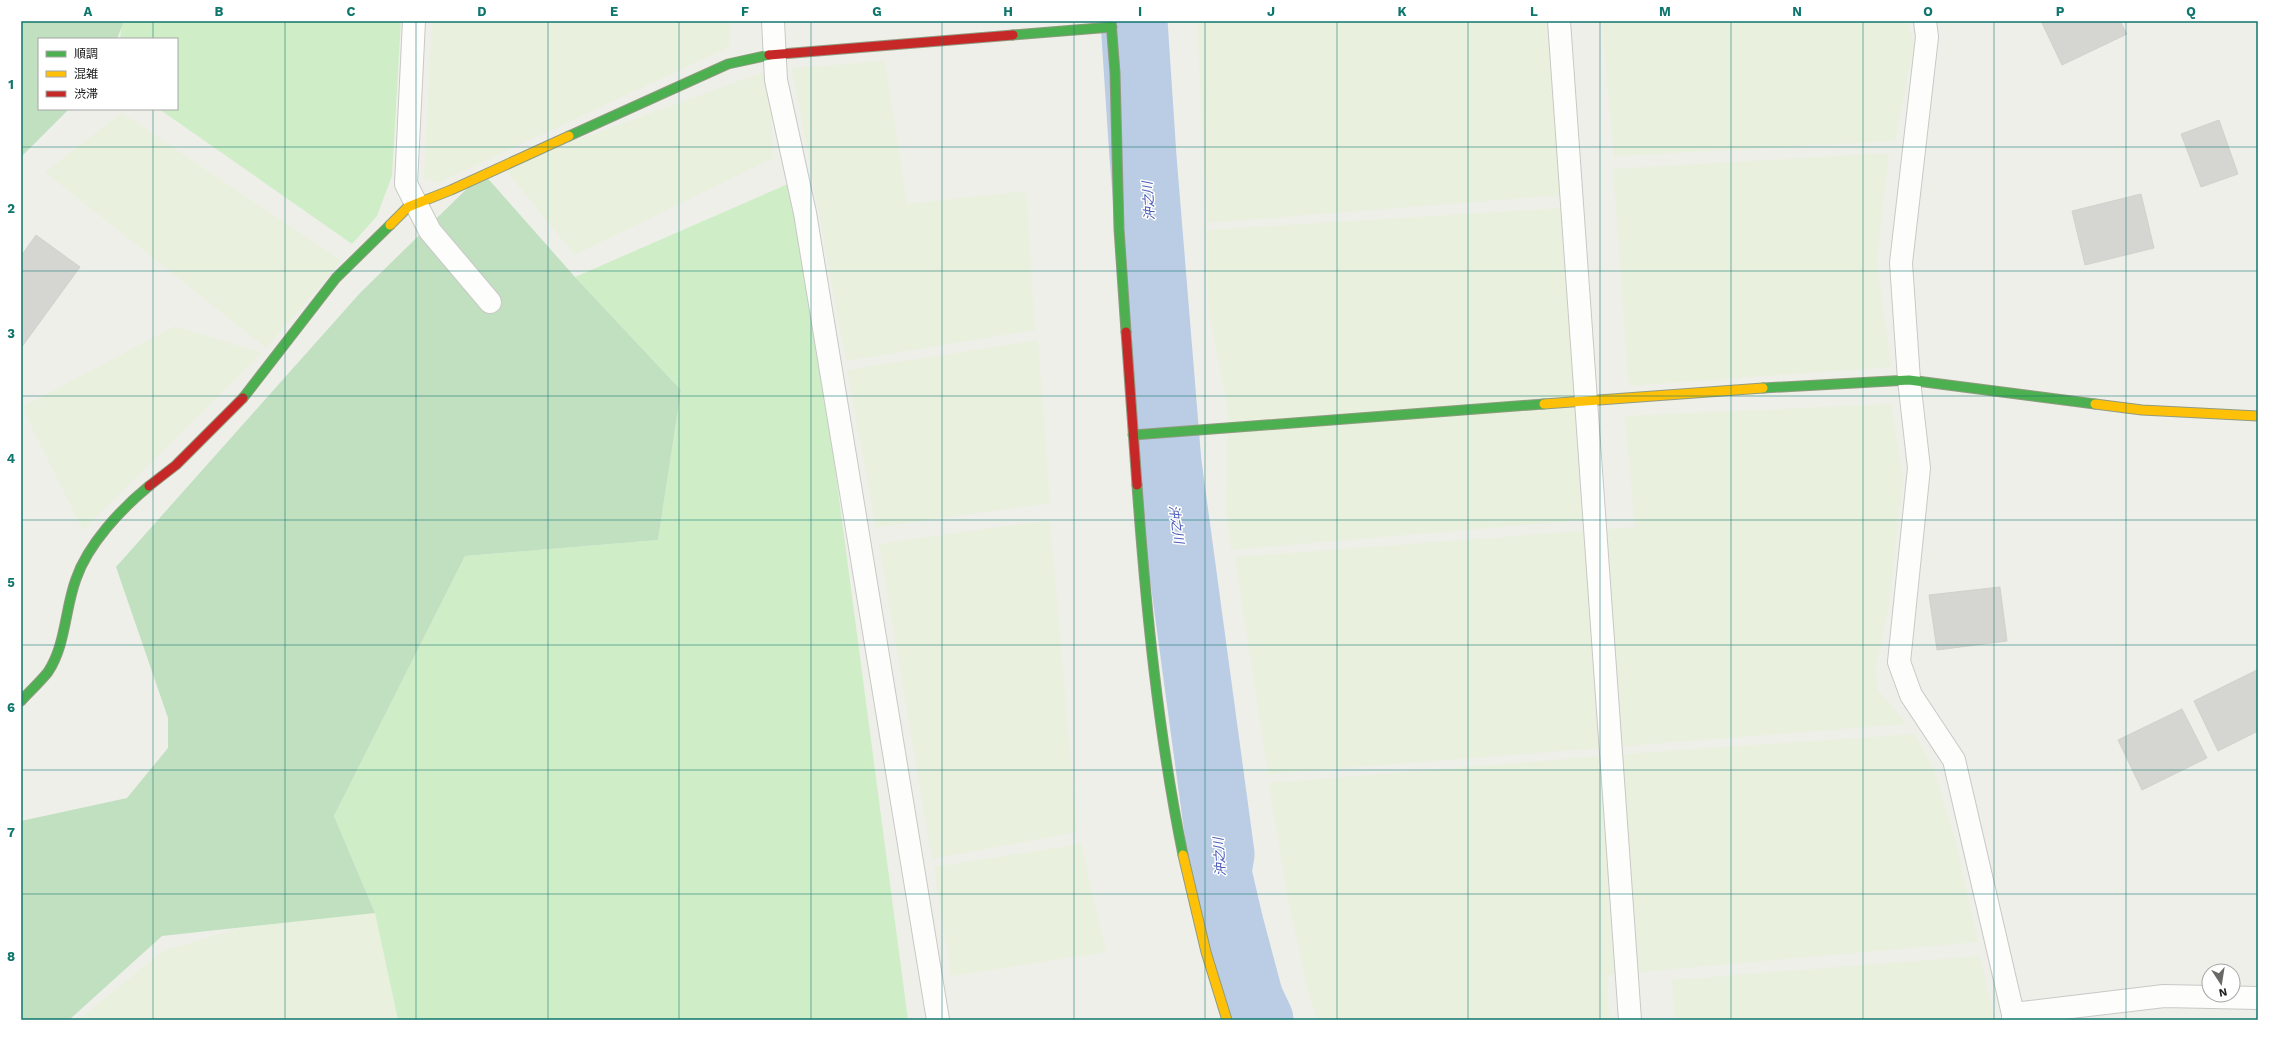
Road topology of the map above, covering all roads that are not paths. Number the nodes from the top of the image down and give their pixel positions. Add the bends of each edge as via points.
1 (414, 21) edge
2 (773, 21) edge
3 (1559, 21) edge
4 (1925, 21) edge
5 (1112, 24) edge
6 (775, 54) junction
7 (415, 204) junction
8 (490, 302) dead end
9 (1909, 380) junction
10 (1586, 402) junction
11 (2258, 416) edge
12 (1133, 435) junction
13 (21, 701) edge
14 (2258, 998) edge
15 (2013, 1017) edge
16 (938, 1020) edge
17 (1227, 1020) edge
18 (1630, 1020) edge

1 - 7 street via 406,184
2 - 6 street
3 - 10 street
4 - 9 street via 1927,37 1901,263
5 - 6 street
5 - 12 street via 1119,228
6 - 7 street via 728,64
6 - 16 street via 776,80 805,214
7 - 8 street via 430,231
7 - 13 street via 408,207 336,278 253,388 176,465 131,501 96,542 76,578 62,637 48,671
9 - 10 street via 1802,385
9 - 11 street via 2142,410
9 - 15 street via 1919,468 1899,662 1911,695 1954,760
10 - 12 street
10 - 18 street
12 - 17 street via 1145,595 1171,795 1191,896
14 - 15 street via 2164,996

